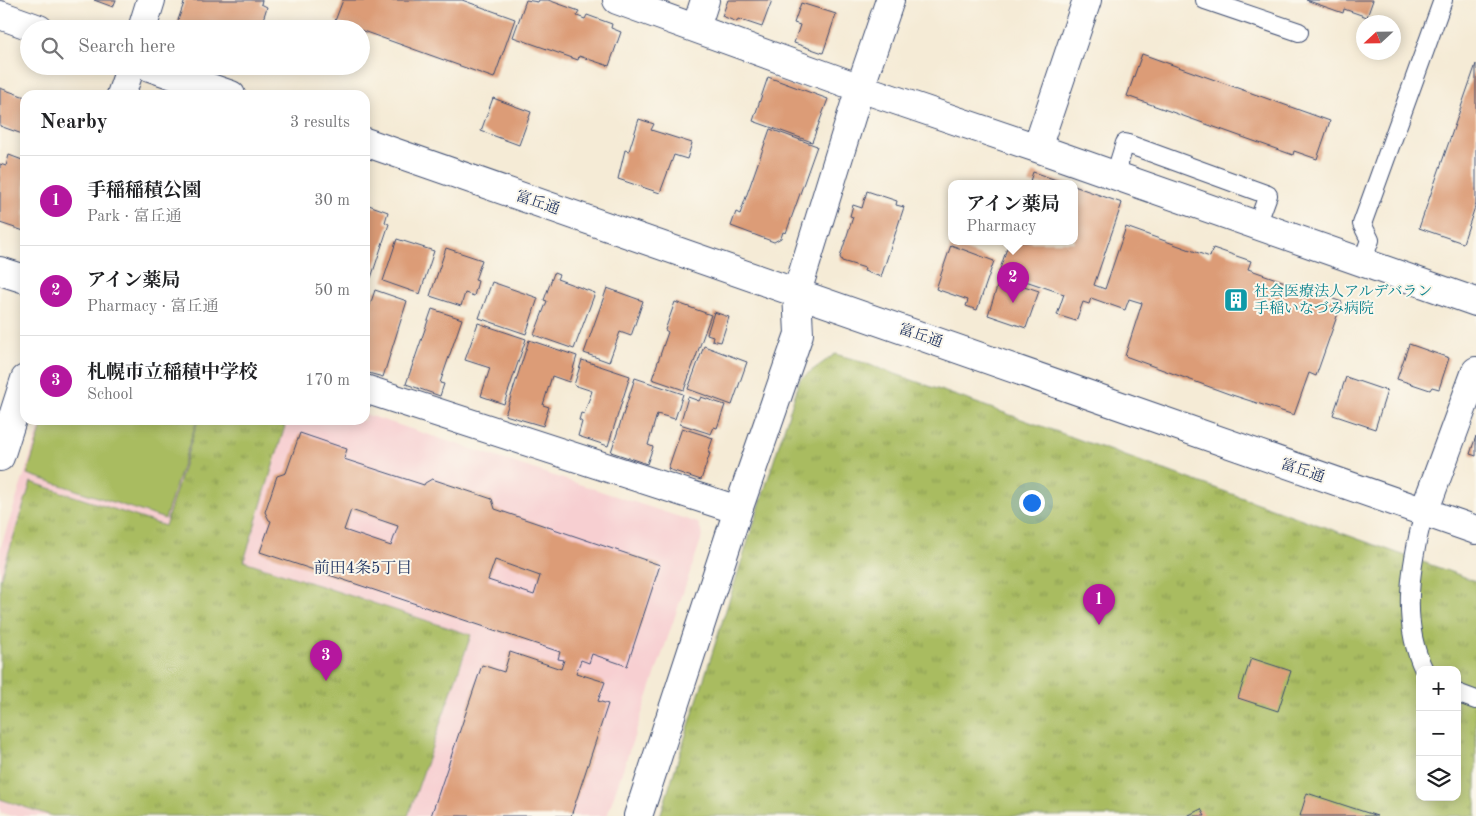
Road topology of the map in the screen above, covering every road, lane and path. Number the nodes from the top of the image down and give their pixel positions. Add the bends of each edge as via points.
1 (152, 0) edge
2 (616, 0) edge
3 (705, 0) edge
4 (890, 0) edge
5 (1088, 0) edge
6 (1204, 0) edge
7 (1443, 0) edge
8 (0, 15) edge
9 (145, 20) edge
10 (20, 22) edge
11 (696, 28) junction
12 (1299, 32) dead end
13 (128, 75) edge
14 (173, 75) edge
15 (860, 88) junction
16 (123, 90) edge
17 (217, 90) edge
18 (370, 144) edge
19 (1037, 148) junction
20 (1362, 262) junction
21 (0, 271) edge
22 (20, 277) edge
23 (797, 292) junction
24 (1476, 302) edge
25 (1476, 371) edge
26 (370, 391) edge
27 (20, 394) edge
28 (0, 456) edge
29 (738, 510) junction
30 (1424, 512) junction
31 (1476, 530) edge
32 (1423, 666) edge
33 (1461, 694) edge
34 (1476, 700) edge
35 (638, 816) edge

1 - 9 street
2 - 11 street
3 - 11 street
4 - 15 street
5 - 19 street
6 - 12 lane
7 - 20 lane via 1362,224 1370,240
8 - 10 street
11 - 15 street
13 - 16 street
14 - 17 street
15 - 19 street
15 - 23 street
18 - 23 street, 富丘通
19 - 20 street
20 - 24 street
21 - 22 street
23 - 29 street via 799,334
23 - 30 street, 富丘通
25 - 30 street
26 - 29 street
27 - 28 street
29 - 35 street
30 - 31 street, 富丘通
30 - 32 lane via 1415,547 1409,595 1413,636
33 - 34 lane

